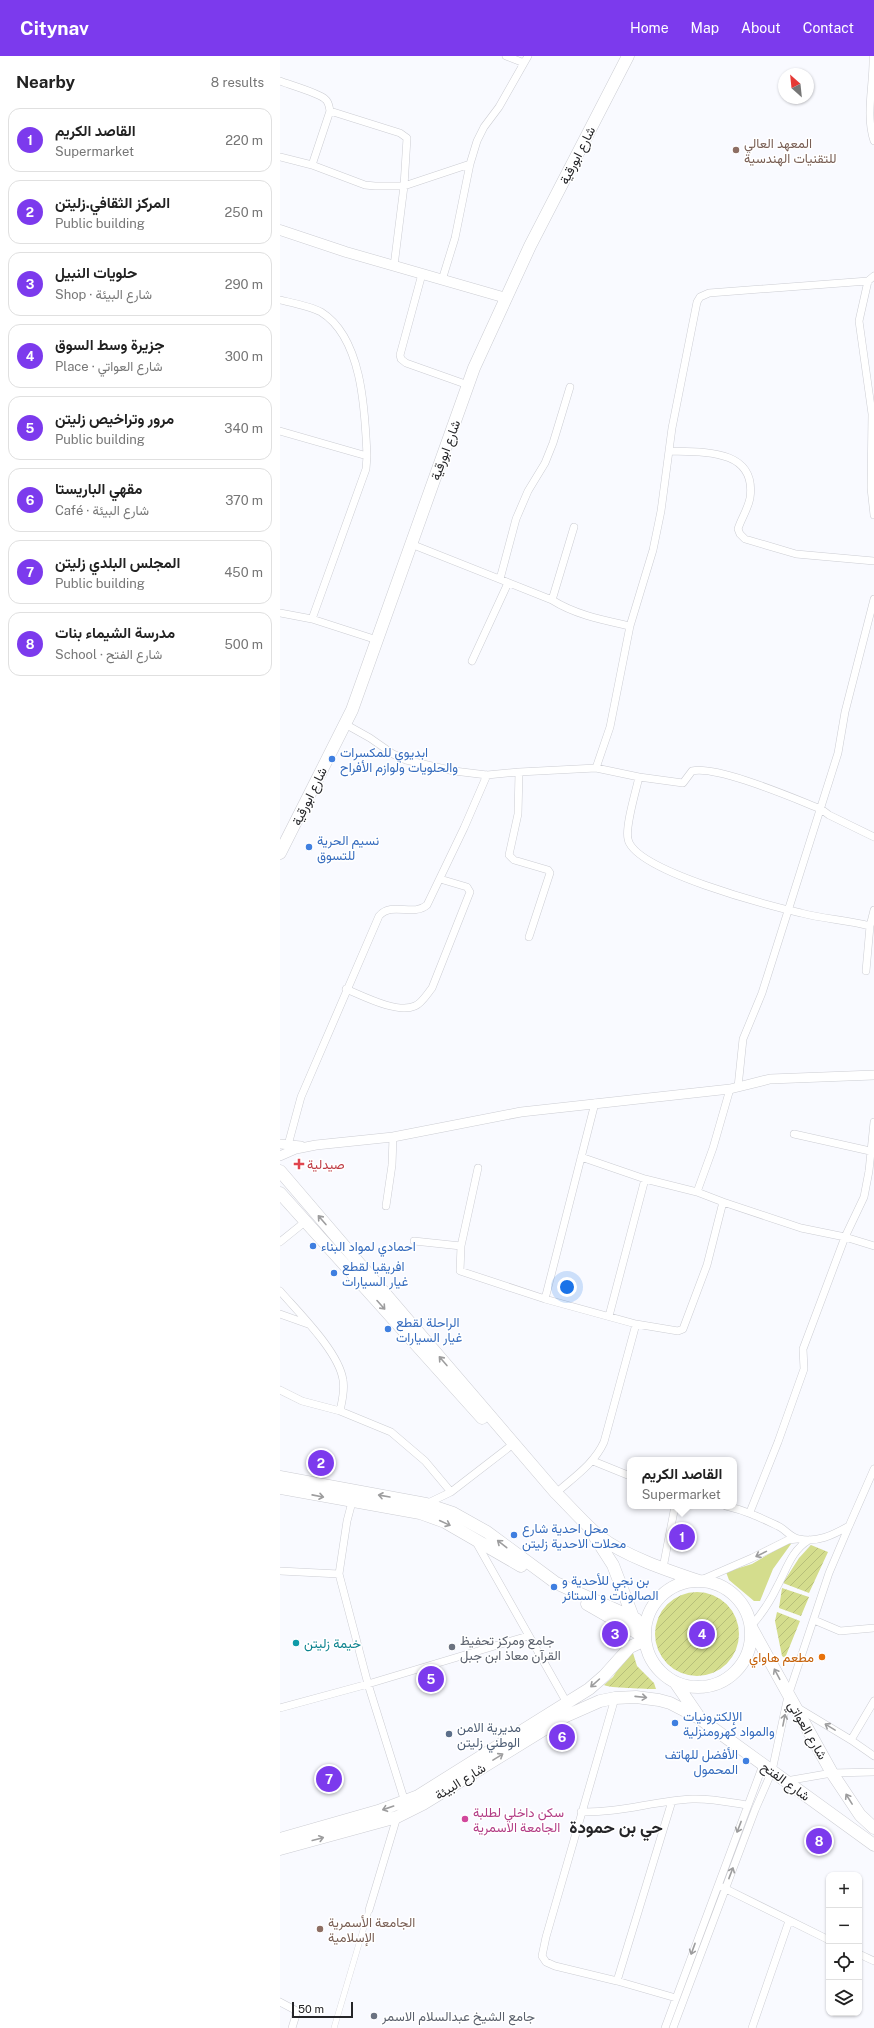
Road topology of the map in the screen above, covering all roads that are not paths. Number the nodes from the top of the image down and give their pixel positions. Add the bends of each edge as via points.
1 (506, 56) edge
2 (528, 56) edge
3 (628, 56) edge
4 (873, 56) edge
5 (524, 63) junction
6 (874, 63) edge
7 (280, 81) edge
8 (330, 111) junction
9 (874, 141) edge
10 (280, 156) edge
11 (470, 164) junction
12 (312, 165) junction
13 (404, 186) junction
14 (280, 230) edge
15 (394, 266) junction
16 (422, 274) junction
17 (874, 276) edge
18 (442, 280) junction
19 (868, 281) junction
20 (506, 298) junction
21 (280, 300) edge
22 (468, 385) junction
23 (570, 387) dead end
24 (280, 431) edge
25 (670, 451) junction
26 (367, 456) junction
27 (873, 489) edge
28 (874, 515) edge
29 (574, 527) dead end
30 (411, 544) junction
31 (874, 561) edge
32 (500, 579) junction
33 (508, 583) junction
34 (552, 600) junction
35 (874, 600) edge
36 (280, 613) edge
37 (312, 619) junction
38 (630, 626) junction
39 (377, 640) junction
40 (472, 661) dead end
41 (345, 724) junction
42 (596, 768) junction
43 (519, 772) junction
44 (487, 775) junction
45 (639, 777) junction
46 (821, 809) junction
47 (874, 837) edge
48 (280, 853) edge
49 (440, 879) junction
50 (790, 910) junction
51 (874, 910) edge
52 (870, 926) junction
53 (529, 937) dead end
54 (866, 971) dead end
55 (346, 989) junction
56 (874, 1075) edge
57 (734, 1088) junction
58 (595, 1104) junction
59 (874, 1122) edge
60 (794, 1134) dead end
61 (393, 1137) junction
62 (284, 1145) edge
63 (307, 1147) junction
64 (870, 1151) junction
65 (280, 1156) edge
66 (581, 1157) junction
67 (478, 1168) dead end
68 (280, 1172) edge
69 (645, 1179) junction
70 (280, 1192) edge
71 (697, 1192) junction
72 (723, 1202) junction
73 (386, 1206) dead end
74 (306, 1221) junction
75 (845, 1237) junction
76 (414, 1241) dead end
77 (280, 1242) edge
78 (461, 1246) junction
79 (874, 1246) edge
80 (280, 1291) edge
81 (545, 1298) junction
82 (280, 1314) edge
83 (609, 1316) junction
84 (309, 1324) junction
85 (636, 1324) junction
86 (280, 1390) edge
87 (340, 1410) junction
88 (508, 1448) junction
89 (593, 1461) junction
90 (874, 1469) edge
91 (627, 1475) edge
92 (280, 1477) edge
93 (280, 1488) edge
94 (451, 1492) junction
95 (556, 1493) junction
96 (352, 1502) junction
97 (426, 1504) junction
98 (674, 1509) edge
99 (737, 1509) edge
100 (750, 1512) junction
101 (849, 1526) junction
102 (474, 1539) junction
103 (797, 1539) junction
104 (809, 1540) junction
105 (663, 1568) junction
106 (280, 1571) edge
107 (339, 1574) junction
108 (699, 1581) junction
109 (632, 1617) junction
110 (814, 1620) junction
111 (751, 1626) junction
112 (874, 1628) edge
113 (645, 1634) junction
114 (528, 1636) junction
115 (368, 1684) junction
116 (681, 1686) junction
117 (615, 1698) junction
118 (659, 1700) junction
119 (792, 1701) junction
120 (874, 1701) edge
121 (567, 1703) junction
122 (280, 1708) edge
123 (699, 1718) junction
124 (851, 1740) junction
125 (874, 1756) edge
126 (767, 1768) junction
127 (874, 1772) edge
128 (832, 1773) junction
129 (786, 1781) junction
130 (672, 1801) junction
131 (405, 1802) junction
132 (747, 1805) junction
133 (581, 1812) junction
134 (397, 1817) junction
135 (874, 1828) edge
136 (280, 1838) edge
137 (874, 1845) edge
138 (280, 1849) edge
139 (716, 1885) junction
140 (725, 1888) junction
141 (369, 1910) joint
142 (789, 1921) junction
143 (826, 1939) edge
144 (862, 1955) edge
145 (874, 1961) edge
146 (617, 1981) junction
147 (676, 1998) junction
148 (280, 2002) edge
149 (292, 2028) edge
150 (334, 2028) edge
151 (665, 2028) edge
152 (673, 2028) edge
153 (752, 2028) edge

1 - 5 street
2 - 5 street
3 - 20 main road, شارع ابورقية
4 - 6 street
5 - 11 street via 499,107 484,127
6 - 9 street via 870,110
7 - 8 street via 321,95 327,100
8 - 12 street
8 - 13 street via 400,133 407,138
10 - 12 street
11 - 13 street
11 - 18 street via 456,238
12 - 13 street via 365,185
13 - 15 street
14 - 15 main road
15 - 16 main road
16 - 18 main road
16 - 22 street via 400,354 401,359 406,364
17 - 19 street
18 - 20 main road
19 - 25 street via 709,293 700,297 672,428
19 - 27 street via 859,322 872,414
20 - 22 main road, شارع ابورقية
21 - 26 street via 321,312 338,326 355,360 365,418
22 - 30 main road, شارع ابورقية
23 - 32 street via 545,463 528,491 516,519
24 - 26 street
25 - 31 street via 713,454 738,461 745,468 751,484 750,500 738,530 745,539 796,554
25 - 38 street via 661,511
26 - 37 street via 366,469
27 - 28 street
29 - 34 street
30 - 32 street
30 - 39 main road, شارع ابورقية
32 - 33 street
33 - 34 street
33 - 40 street
34 - 38 street via 584,615
35 - 46 street via 845,712 838,753
36 - 37 street
37 - 39 street
38 - 42 street via 610,728
39 - 41 main road, شارع ابورقية
41 - 44 street via 406,760 454,771
41 - 48 main road, شارع ابورقية
42 - 43 street
42 - 45 street
43 - 44 street
43 - 53 street via 518,814 509,855 514,860 548,870 550,873
44 - 49 street
45 - 46 street via 683,783 692,771 702,770 765,788
45 - 50 street via 628,831 631,846 646,858 677,875 731,895
46 - 47 street
46 - 50 street
49 - 55 street via 423,908 387,909 379,916
49 - 55 street via 467,887 470,892 432,988 423,999 416,1006 401,1008
50 - 52 street
50 - 57 street via 762,993 743,1039
51 - 52 street
52 - 54 street
55 - 62 street
56 - 57 street via 770,1079
57 - 58 street
57 - 71 street
58 - 61 street via 521,1112
58 - 66 street
59 - 64 street
60 - 64 street
61 - 63 street
61 - 73 street
62 - 63 street
63 - 65 street
64 - 75 street via 864,1197
66 - 69 street
66 - 81 street
67 - 78 street
95 -> 68 main road
69 - 71 street
69 - 83 street
70 - 74 main road
71 - 72 street
72 - 75 street via 801,1228
72 - 85 street via 707,1265 683,1329 678,1331
74 - 77 street
74 -> 88 main road
75 - 79 street
75 - 100 street via 803,1349 804,1370 794,1399
76 - 78 street
78 - 81 street via 462,1273
80 - 84 street
81 - 83 street
82 - 84 street
83 - 85 street
84 - 87 street via 340,1366 344,1388
85 - 89 street via 604,1442
86 - 87 street via 302,1401
87 - 94 street via 391,1432 425,1460
88 - 94 street
88 - 109 main road via 601,1544 617,1576
89 - 91 street
89 - 95 street
90 - 101 street
97 -> 92 main road
93 -> 96 main road
94 - 97 street
95 - 105 main road via 599,1536 618,1548
96 -> 102 main road via 420,1513 445,1522
96 - 107 street
109 -> 97 main road via 556,1583 487,1532 453,1513
98 - 105 street
99 - 100 street
100 - 103 street via 779,1526
101 - 104 street via 832,1535
101 - 110 street via 829,1573
102 - 113 main road
102 - 114 street
103 - 104 street
103 -> 108 street via 788,1540
104 - 111 street via 790,1560 772,1596
105 - 108 main road
106 - 107 street
107 - 115 street
108 - 111 main road via 714,1583 738,1599
108 - 113 main road via 684,1583 670,1589 654,1604
109 - 113 main road
110 - 112 street via 840,1631
110 - 119 street
111 - 116 main road via 751,1642 738,1670 726,1680 711,1686
119 -> 111 main road, شارع العواتي
113 - 116 main road via 652,1661 658,1670
113 -> 121 main road, شارع البيئة via 604,1676
114 - 115 street
114 - 121 street
115 - 122 street
115 - 131 street
116 - 118 main road
116 - 123 main road
117 -> 118 main road, شارع البيئة
117 - 133 street
134 -> 117 main road, شارع البيئة via 423,1804 566,1716
118 - 123 main road, شارع البيئة
124 -> 119 street
126 -> 119 street
119 - 128 main road, شارع العواتي
120 - 124 street
121 - 131 main road, شارع البيئة
123 - 126 main road, شارع الفتح
124 - 125 street
126 - 129 main road, شارع الفتح
126 - 132 street
140 -> 126 street via 755,1810
127 - 128 street
128 - 129 street
135 -> 128 main road, شارع العواتي via 860,1815
129 - 137 main road, شارع الفتح
130 - 132 street via 718,1800
130 - 133 street via 619,1810
130 - 146 street
131 -> 136 main road, شارع البيئة
132 -> 139 street
133 - 146 street via 542,1956 546,1962 555,1966
138 -> 134 main road, شارع البيئة
134 - 141 street
139 - 140 street
139 -> 147 street
140 - 142 street
140 - 152 street
141 - 150 street
142 - 143 street
142 - 153 street
144 - 145 street
146 - 147 street
147 - 151 street
148 - 149 street via 295,2010

